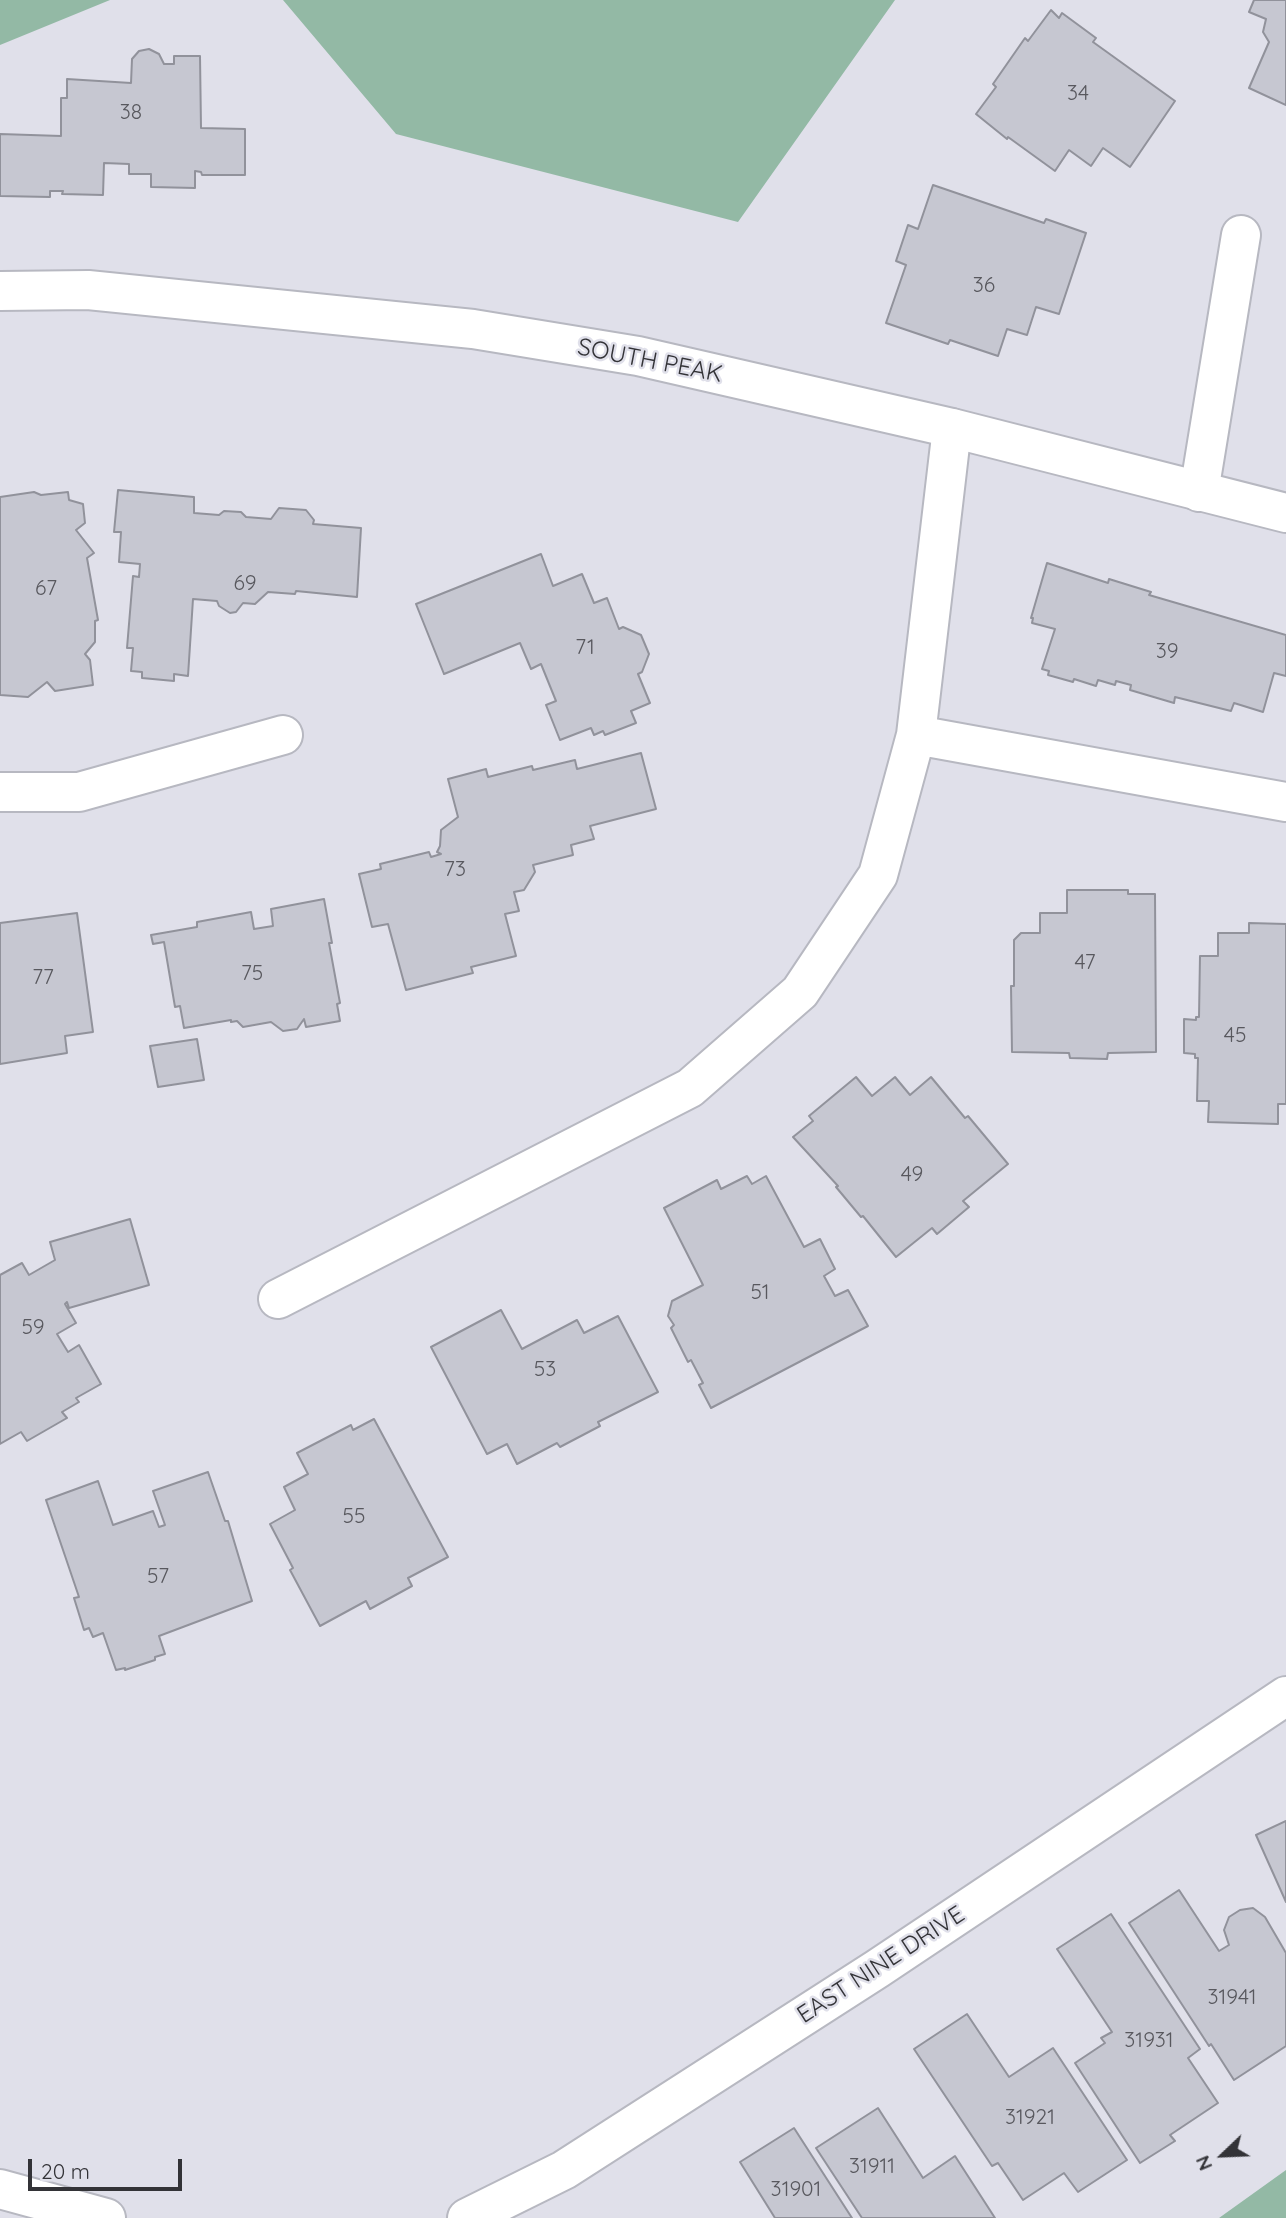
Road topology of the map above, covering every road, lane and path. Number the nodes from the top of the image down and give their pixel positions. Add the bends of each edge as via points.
1 (1241, 235) dead end
2 (0, 291) edge
3 (952, 428) junction
4 (1199, 492) junction
5 (1286, 513) edge
6 (283, 735) dead end
7 (916, 735) junction
8 (0, 792) edge
9 (1286, 802) edge
10 (278, 1299) dead end
11 (1286, 1696) edge
12 (0, 2189) edge
13 (106, 2218) edge
14 (467, 2218) edge

1 - 4 street
2 - 3 street, SOUTH PEAK via 88,290 473,329 638,356
3 - 4 street, SOUTH PEAK
3 - 7 street
4 - 5 street, SOUTH PEAK
6 - 8 street via 79,792
7 - 9 street
7 - 10 street via 878,875 800,992 690,1088
11 - 14 street, EAST NINE DRIVE via 877,1969 564,2170
12 - 13 street

